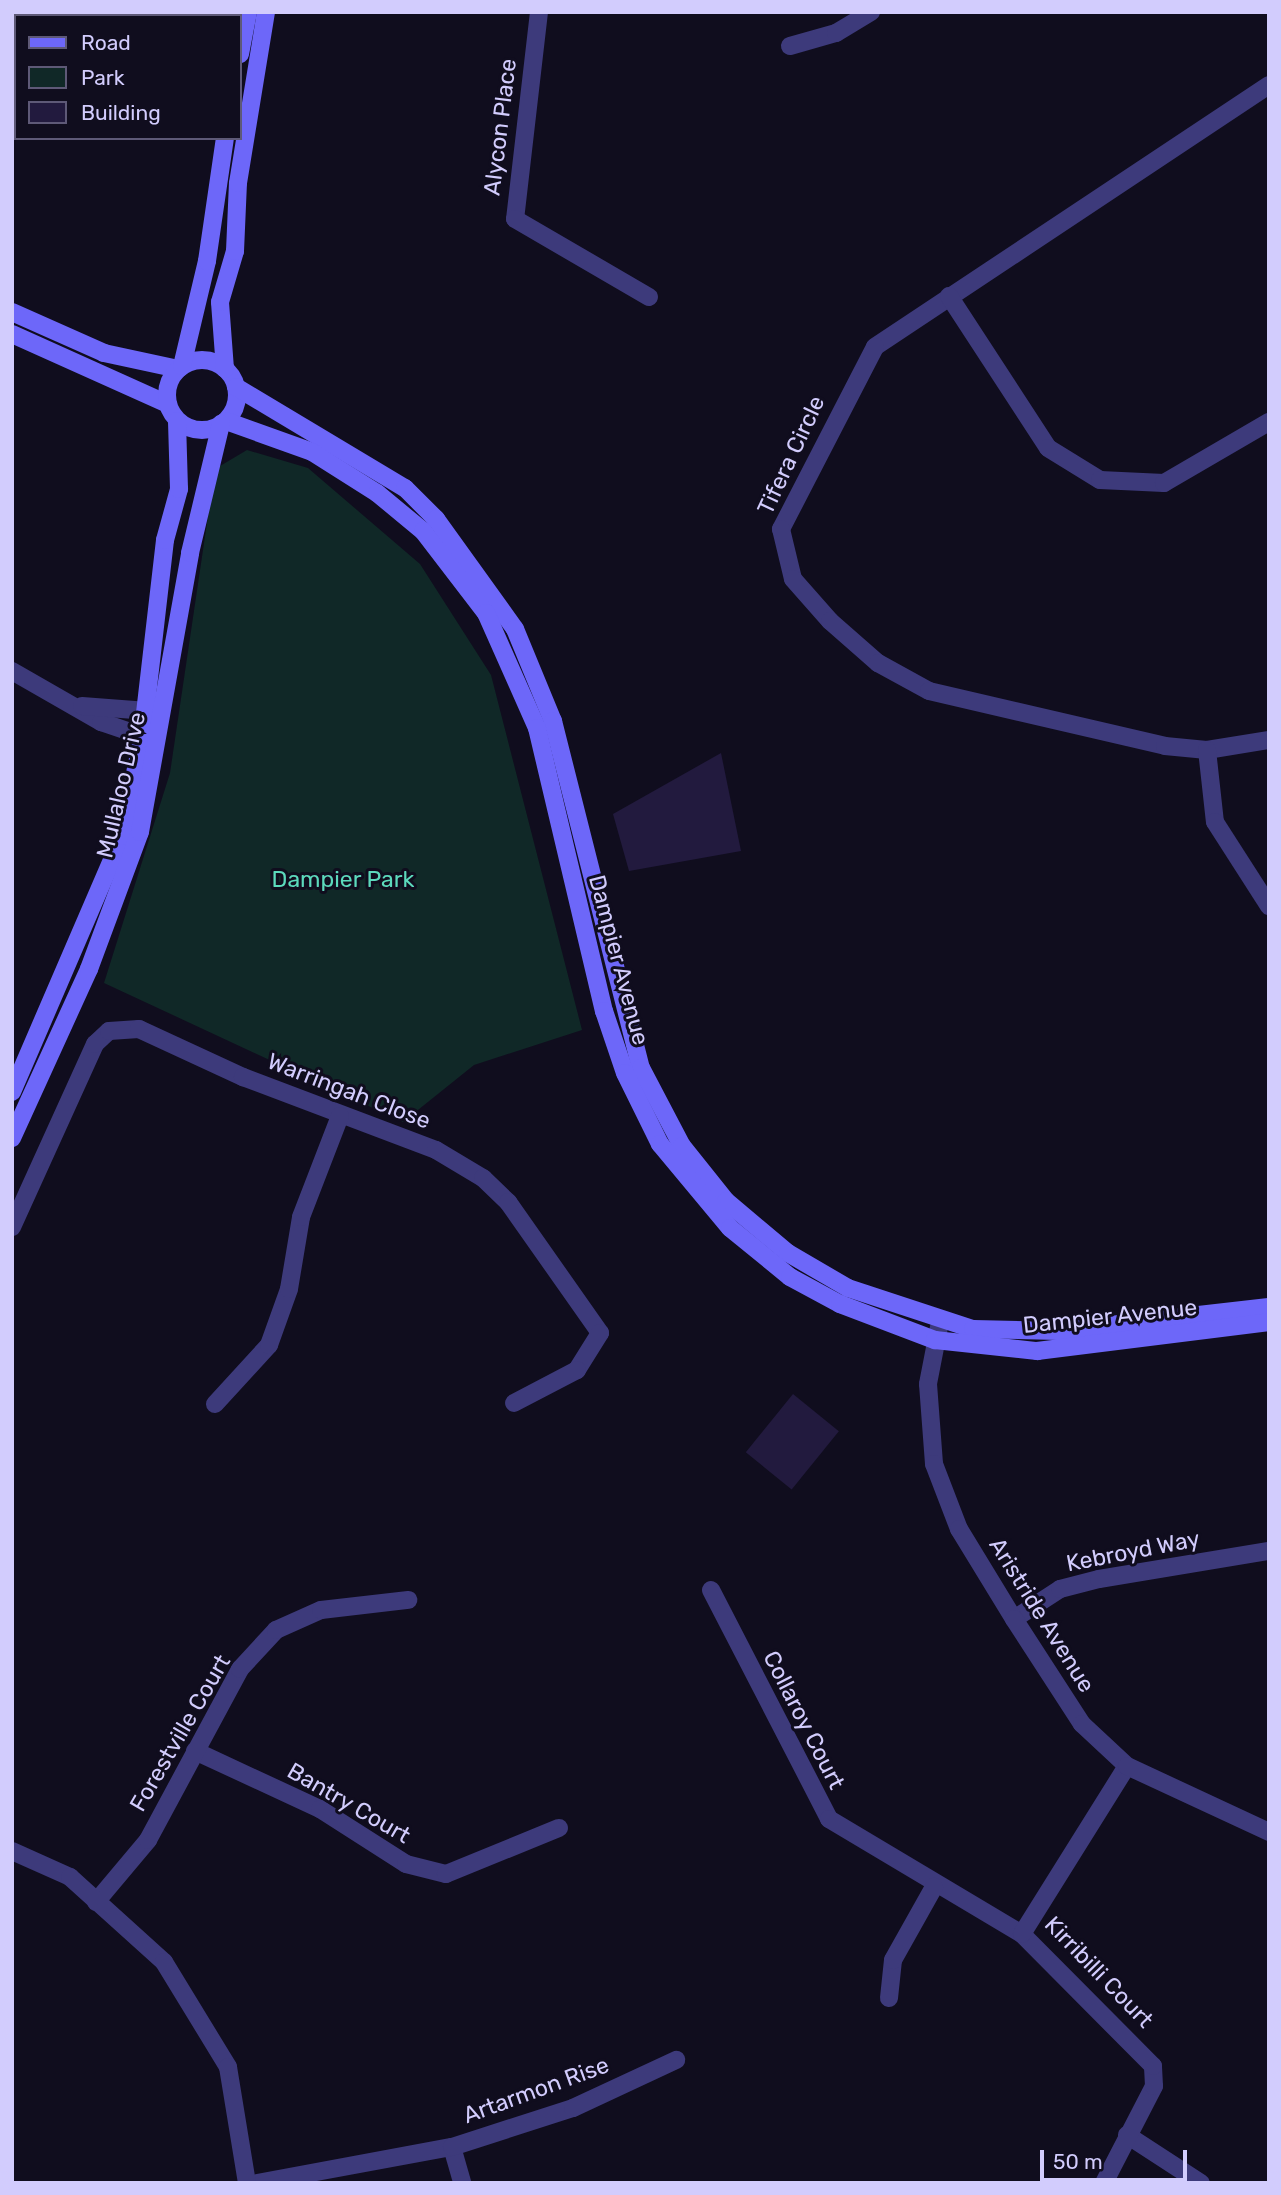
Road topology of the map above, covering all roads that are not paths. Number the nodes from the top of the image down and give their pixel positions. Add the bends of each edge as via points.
1 (248, 12) edge
2 (266, 12) edge
3 (538, 12) edge
4 (871, 12) edge
5 (242, 44) edge
6 (790, 46) dead end
7 (1269, 85) edge
8 (225, 140) edge
9 (949, 296) junction
10 (649, 297) dead end
11 (12, 312) edge
12 (12, 334) edge
13 (180, 368) junction
14 (225, 369) junction
15 (236, 387) junction
16 (168, 404) junction
17 (177, 421) junction
18 (1269, 422) edge
19 (224, 423) junction
20 (12, 671) edge
21 (82, 706) junction
22 (154, 712) junction
23 (150, 740) junction
24 (1269, 740) edge
25 (1207, 750) junction
26 (1269, 906) edge
27 (12, 1092) edge
28 (340, 1116) junction
29 (12, 1138) edge
30 (12, 1227) edge
31 (1269, 1307) edge
32 (940, 1322) junction
33 (1269, 1322) edge
34 (935, 1340) junction
35 (514, 1403) dead end
36 (215, 1404) dead end
37 (1269, 1551) edge
38 (711, 1590) dead end
39 (408, 1600) dead end
40 (1014, 1619) junction
41 (195, 1751) junction
42 (1127, 1766) junction
43 (559, 1828) dead end
44 (1269, 1832) edge
45 (12, 1851) edge
46 (934, 1886) junction
47 (96, 1902) junction
48 (1023, 1934) junction
49 (890, 1998) dead end
50 (676, 2060) dead end
51 (1127, 2135) junction
52 (452, 2147) junction
53 (247, 2183) edge
54 (257, 2183) edge
55 (462, 2183) edge
56 (1104, 2183) edge
57 (1201, 2183) edge

1 - 5 main road
2 - 14 main road via 238,183 235,250 220,302
3 - 10 street, Alycon Place via 515,219
4 - 6 street via 836,33
7 - 9 street, Tifera Circle
8 - 13 main road via 207,261
9 - 18 street via 1048,448 1100,480 1164,483
9 - 25 street, Tifera Circle via 875,347 841,403 781,529 793,579 853,643 929,691 1130,740
11 - 13 main road via 104,353
12 - 16 main road
13 - 14 main road via 204,360
13 - 16 main road via 168,385
14 - 15 main road
15 - 19 main road
15 - 32 main road, Dampier Avenue via 405,488 436,519 515,629 549,710 641,1068 682,1146 726,1201 789,1253 848,1288
16 - 17 main road
17 - 19 main road via 199,430
17 - 22 main road, Mullaloo Drive via 179,489 163,552
19 - 22 main road, Mullaloo Drive
19 - 34 main road, Dampier Avenue via 312,452 377,493 423,531 486,613 537,728 613,1040 639,1105 690,1186 790,1277 872,1319
20 - 21 street
21 - 22 street
21 - 23 street via 101,722
22 - 23 main road, Mullaloo Drive
23 - 27 main road, Mullaloo Drive via 114,858
23 - 29 main road, Mullaloo Drive via 140,831 119,893
24 - 25 street, Tifera Circle
25 - 26 street via 1215,822
28 - 30 street, Warringah Close via 139,1029 109,1031 95,1044
28 - 35 street, Warringah Close via 436,1150 483,1178 585,1306 600,1333 592,1353 577,1370
28 - 36 street via 301,1217 289,1289 269,1345
31 - 32 main road, Dampier Avenue via 1058,1332
32 - 34 street, Aristride Avenue
33 - 34 main road, Dampier Avenue via 1037,1351
34 - 40 street, Aristride Avenue via 929,1419 941,1493
37 - 40 street, Kebroyd Way via 1060,1589
38 - 46 street, Collaroy Court via 829,1819
39 - 41 street, Forestville Court via 321,1611 276,1630 240,1669
40 - 42 street, Aristride Avenue via 1082,1724
41 - 43 street, Bantry Court via 320,1809 406,1864 446,1874
41 - 47 street, Forestville Court via 148,1840
42 - 44 street, Aristride Avenue
42 - 48 street, Kirribilli Court
45 - 47 street via 70,1877
46 - 48 street, Collaroy Court
46 - 49 street via 893,1960
47 - 53 street via 164,1962 228,2067
48 - 51 street, Kirribilli Court via 1153,2066 1154,2086
50 - 52 street, Artarmon Rise via 573,2108
51 - 56 street, Kirribilli Court
51 - 57 street
52 - 54 street, Artarmon Rise
52 - 55 street, Artarmon Rise

